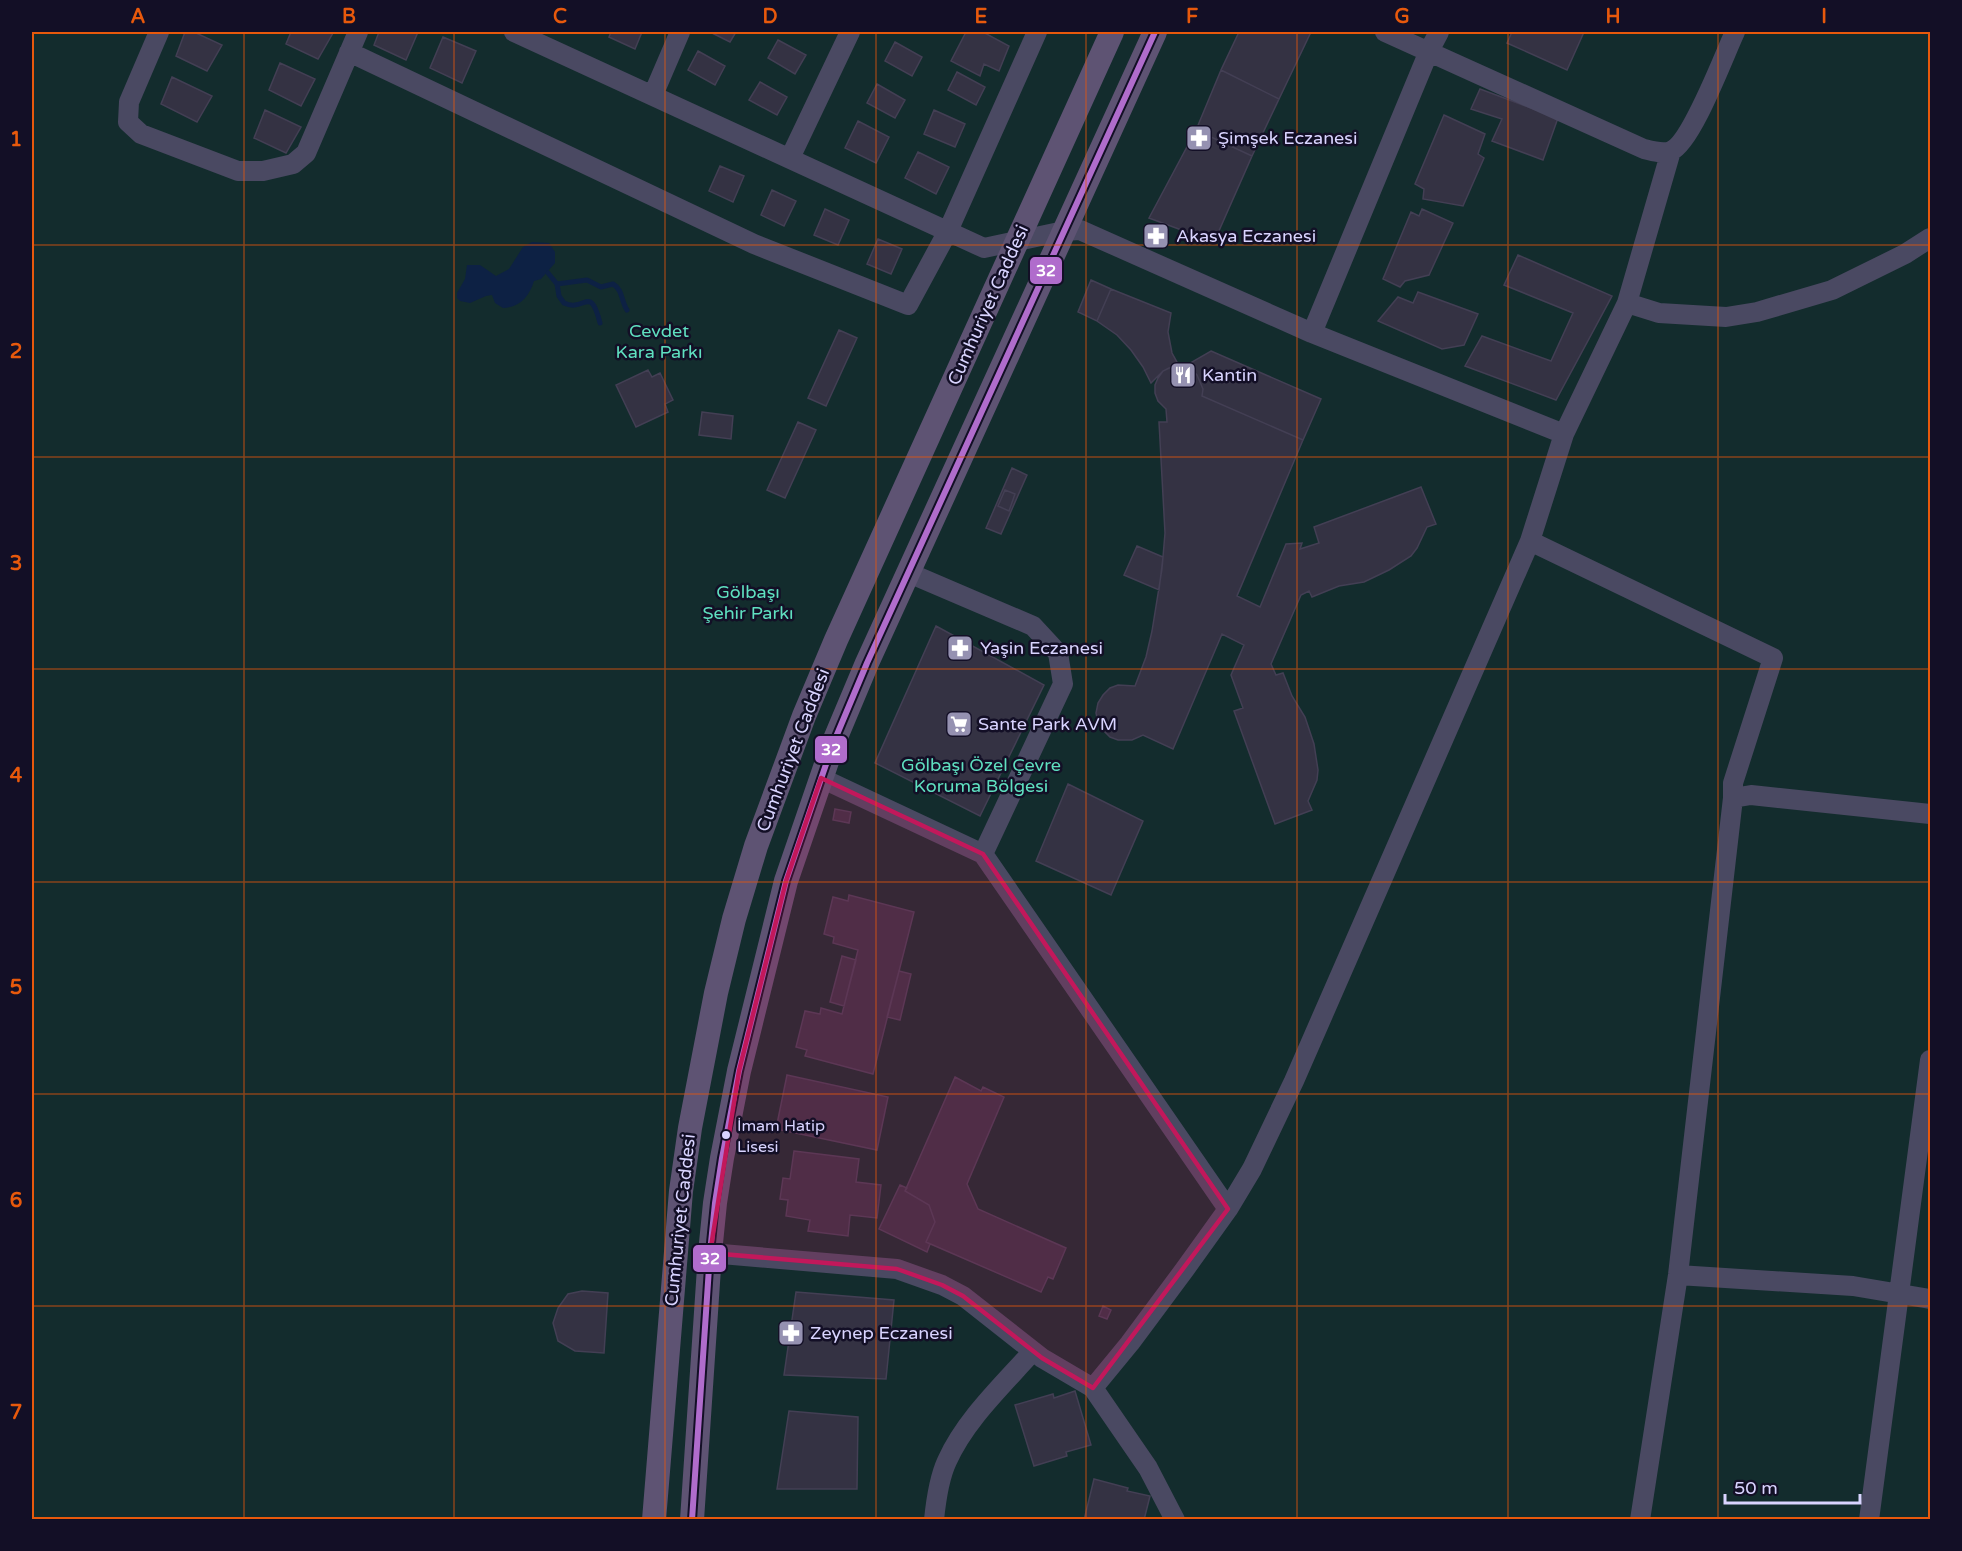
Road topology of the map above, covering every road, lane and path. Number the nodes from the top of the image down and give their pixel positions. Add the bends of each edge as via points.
1 (159, 32) edge
2 (358, 32) edge
3 (514, 32) edge
4 (680, 32) edge
5 (850, 32) edge
6 (1037, 32) edge
7 (1113, 32) edge
8 (1155, 32) edge
9 (1385, 32) edge
10 (1439, 32) edge
11 (1735, 32) edge
12 (1429, 51) junction
13 (349, 52) junction
14 (653, 95) junction
15 (1671, 151) junction
16 (790, 158) junction
17 (948, 231) junction
18 (1064, 231) junction
19 (1930, 238) edge
20 (1016, 242) junction
21 (1627, 303) junction
22 (1312, 333) junction
23 (1564, 434) junction
24 (1530, 541) junction
25 (909, 573) junction
26 (821, 778) junction
27 (1733, 798) junction
28 (1930, 814) edge
29 (983, 854) junction
30 (1930, 1060) edge
31 (1228, 1209) junction
32 (710, 1253) junction
33 (1678, 1275) junction
34 (1900, 1294) junction
35 (1930, 1299) edge
36 (1033, 1351) junction
37 (1093, 1389) junction
38 (654, 1520) edge
39 (692, 1520) edge
40 (934, 1520) edge
41 (1175, 1520) edge
42 (1640, 1520) edge
43 (1869, 1520) edge

1 - 13 street via 129,102 128,122 141,134 238,171 263,171 293,164 306,153
2 - 13 street
3 - 14 street
4 - 14 street
5 - 16 street
6 - 17 street
7 - 20 main road, Cumhuriyet Caddesi
8 - 18 main road, Cumhuriyet Caddesi
9 - 12 street
10 - 12 street
11 - 15 street via 1689,132
12 - 15 street via 1644,149
12 - 22 street
13 - 17 street via 754,244 908,305
14 - 16 street
15 - 21 street
16 - 17 street
17 - 20 street via 984,248
18 - 20 street
18 - 22 street via 1083,231
18 - 25 main road, Cumhuriyet Caddesi
19 - 21 street via 1833,290 1757,312 1726,317 1659,313
20 - 38 main road, Cumhuriyet Caddesi via 808,705 778,782 734,919 683,1174
21 - 23 street
22 - 23 street
23 - 24 street
24 - 27 street via 1773,658 1733,783
24 - 31 street via 1294,1082
25 - 26 main road, Cumhuriyet Caddesi via 867,663
25 - 29 street via 1033,626 1058,653 1063,684
26 - 29 street
26 - 32 main road, Cumhuriyet Caddesi via 786,881 739,1071 720,1168
27 - 28 street via 1751,795
27 - 33 street
29 - 31 street
30 - 34 street
31 - 37 street
32 - 36 street via 897,1269 963,1296
32 - 39 main road, Cumhuriyet Caddesi
33 - 34 street via 1853,1286
33 - 42 street
34 - 35 street
34 - 43 street
36 - 37 street
36 - 40 street via 960,1437 946,1462
37 - 41 street via 1148,1468

